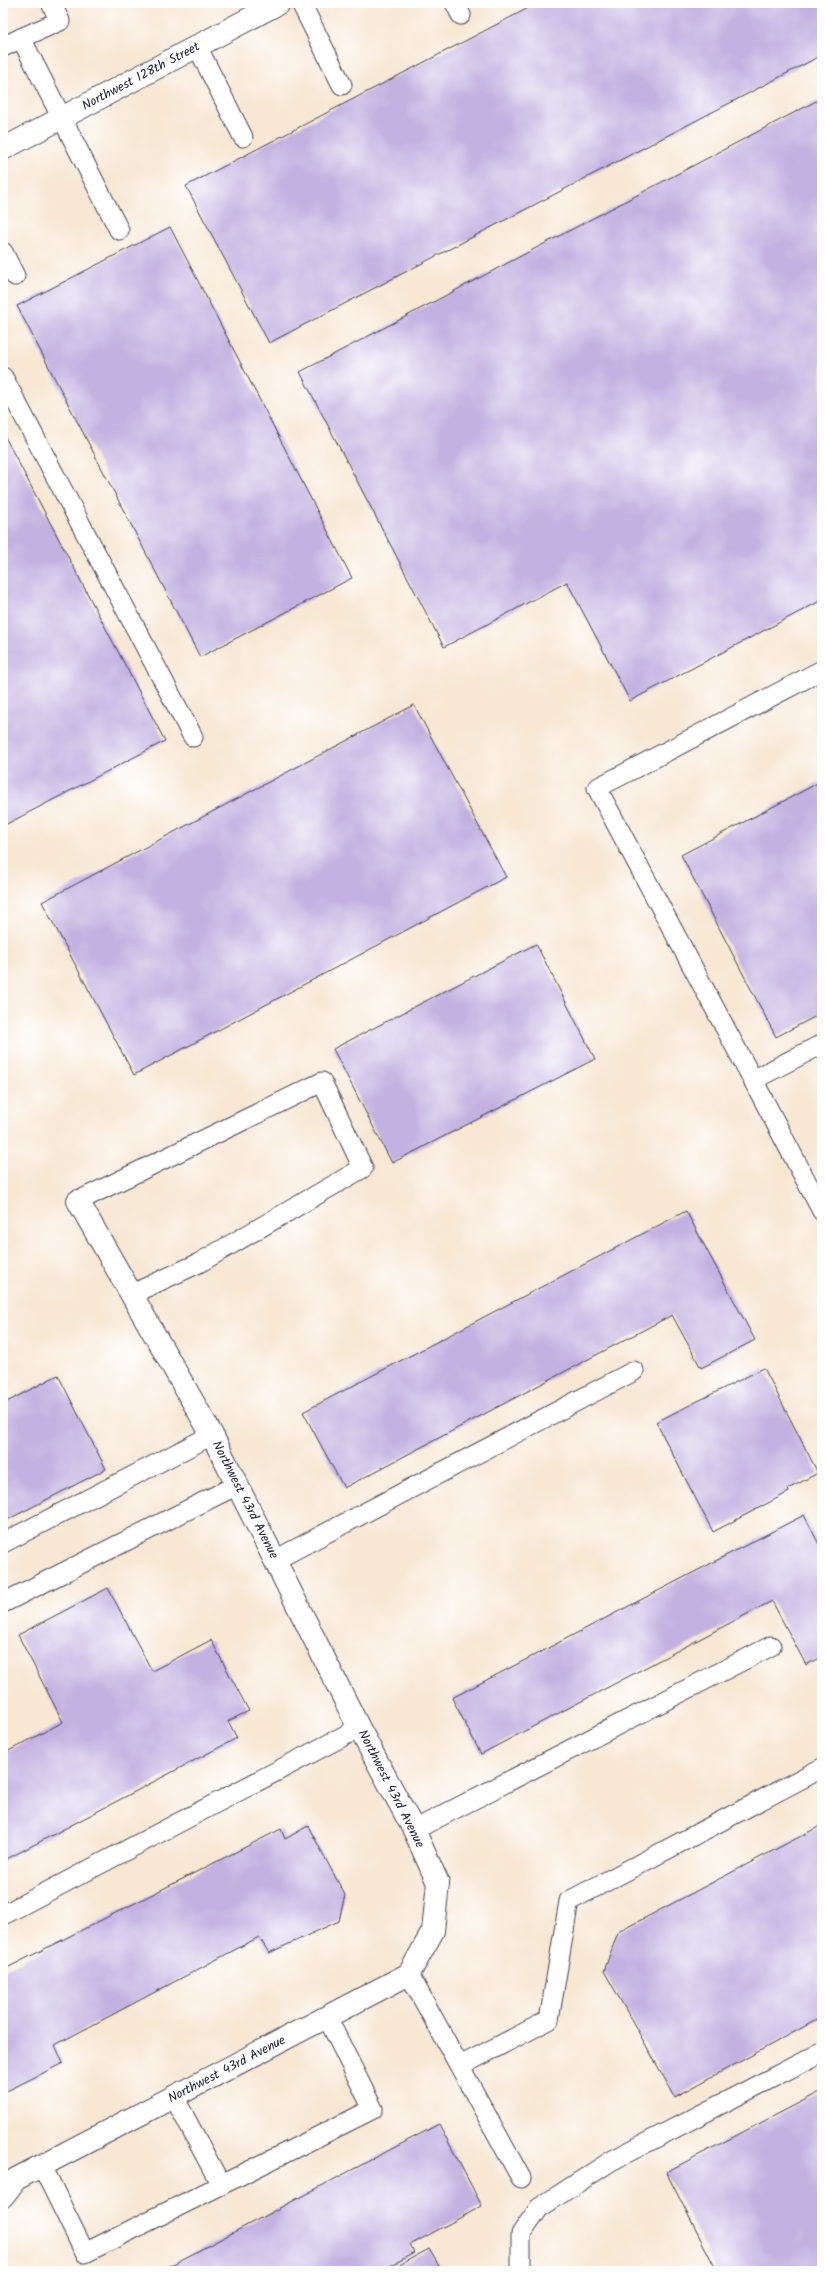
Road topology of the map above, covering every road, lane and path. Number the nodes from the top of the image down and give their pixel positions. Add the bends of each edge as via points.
1 (51, 3) edge
2 (279, 3) edge
3 (301, 3) edge
4 (21, 38) junction
5 (197, 46) junction
6 (3, 47) edge
7 (342, 85) dead end
8 (62, 118) junction
9 (243, 137) dead end
10 (3, 149) edge
11 (120, 230) dead end
12 (3, 252) edge
13 (15, 276) dead end
14 (3, 376) edge
15 (822, 670) edge
16 (193, 737) dead end
17 (822, 1044) edge
18 (753, 1080) junction
19 (78, 1201) joint
20 (822, 1211) edge
21 (132, 1294) junction
22 (634, 1371) dead end
23 (212, 1435) junction
24 (237, 1485) junction
25 (3, 1543) edge
26 (275, 1560) junction
27 (3, 1603) edge
28 (771, 1646) dead end
29 (359, 1728) junction
30 (822, 1768) edge
31 (414, 1830) junction
32 (3, 1915) edge
33 (409, 1974) junction
34 (327, 2017) junction
35 (822, 2052) edge
36 (460, 2066) junction
37 (174, 2097) junction
38 (42, 2166) junction
39 (521, 2178) dead end
40 (221, 2186) junction
41 (3, 2196) edge
42 (522, 2271) edge

1 - 4 lane via 60,21
2 - 5 street, Northwest 128th Street
3 - 7 lane
4 - 6 lane
4 - 8 lane
5 - 8 street, Northwest 128th Street
5 - 9 lane
8 - 10 street, Northwest 128th Street
8 - 11 lane
12 - 13 lane
14 - 16 lane
15 - 18 lane via 597,788
17 - 18 lane
18 - 20 lane
19 - 21 street, Northwest 43rd Avenue
19 - 21 lane via 322,1082 363,1168 199,1263
21 - 23 street, Northwest 43rd Avenue
22 - 26 lane
23 - 24 street, Northwest 43rd Avenue
23 - 25 lane
24 - 26 street, Northwest 43rd Avenue
24 - 27 lane
26 - 29 street, Northwest 43rd Avenue
28 - 31 lane
29 - 31 street, Northwest 43rd Avenue
29 - 32 lane
30 - 36 lane via 569,1902 549,2020
31 - 33 street, Northwest 43rd Avenue via 438,1883 433,1931
33 - 34 street, Northwest 43rd Avenue
33 - 36 lane
34 - 37 street, Northwest 43rd Avenue
34 - 40 lane via 373,2109
35 - 42 lane via 612,2161 539,2208 521,2234
36 - 39 lane
37 - 38 street, Northwest 43rd Avenue
37 - 40 lane
38 - 40 lane via 85,2253
38 - 41 street, Northwest 43rd Avenue via 16,2179

